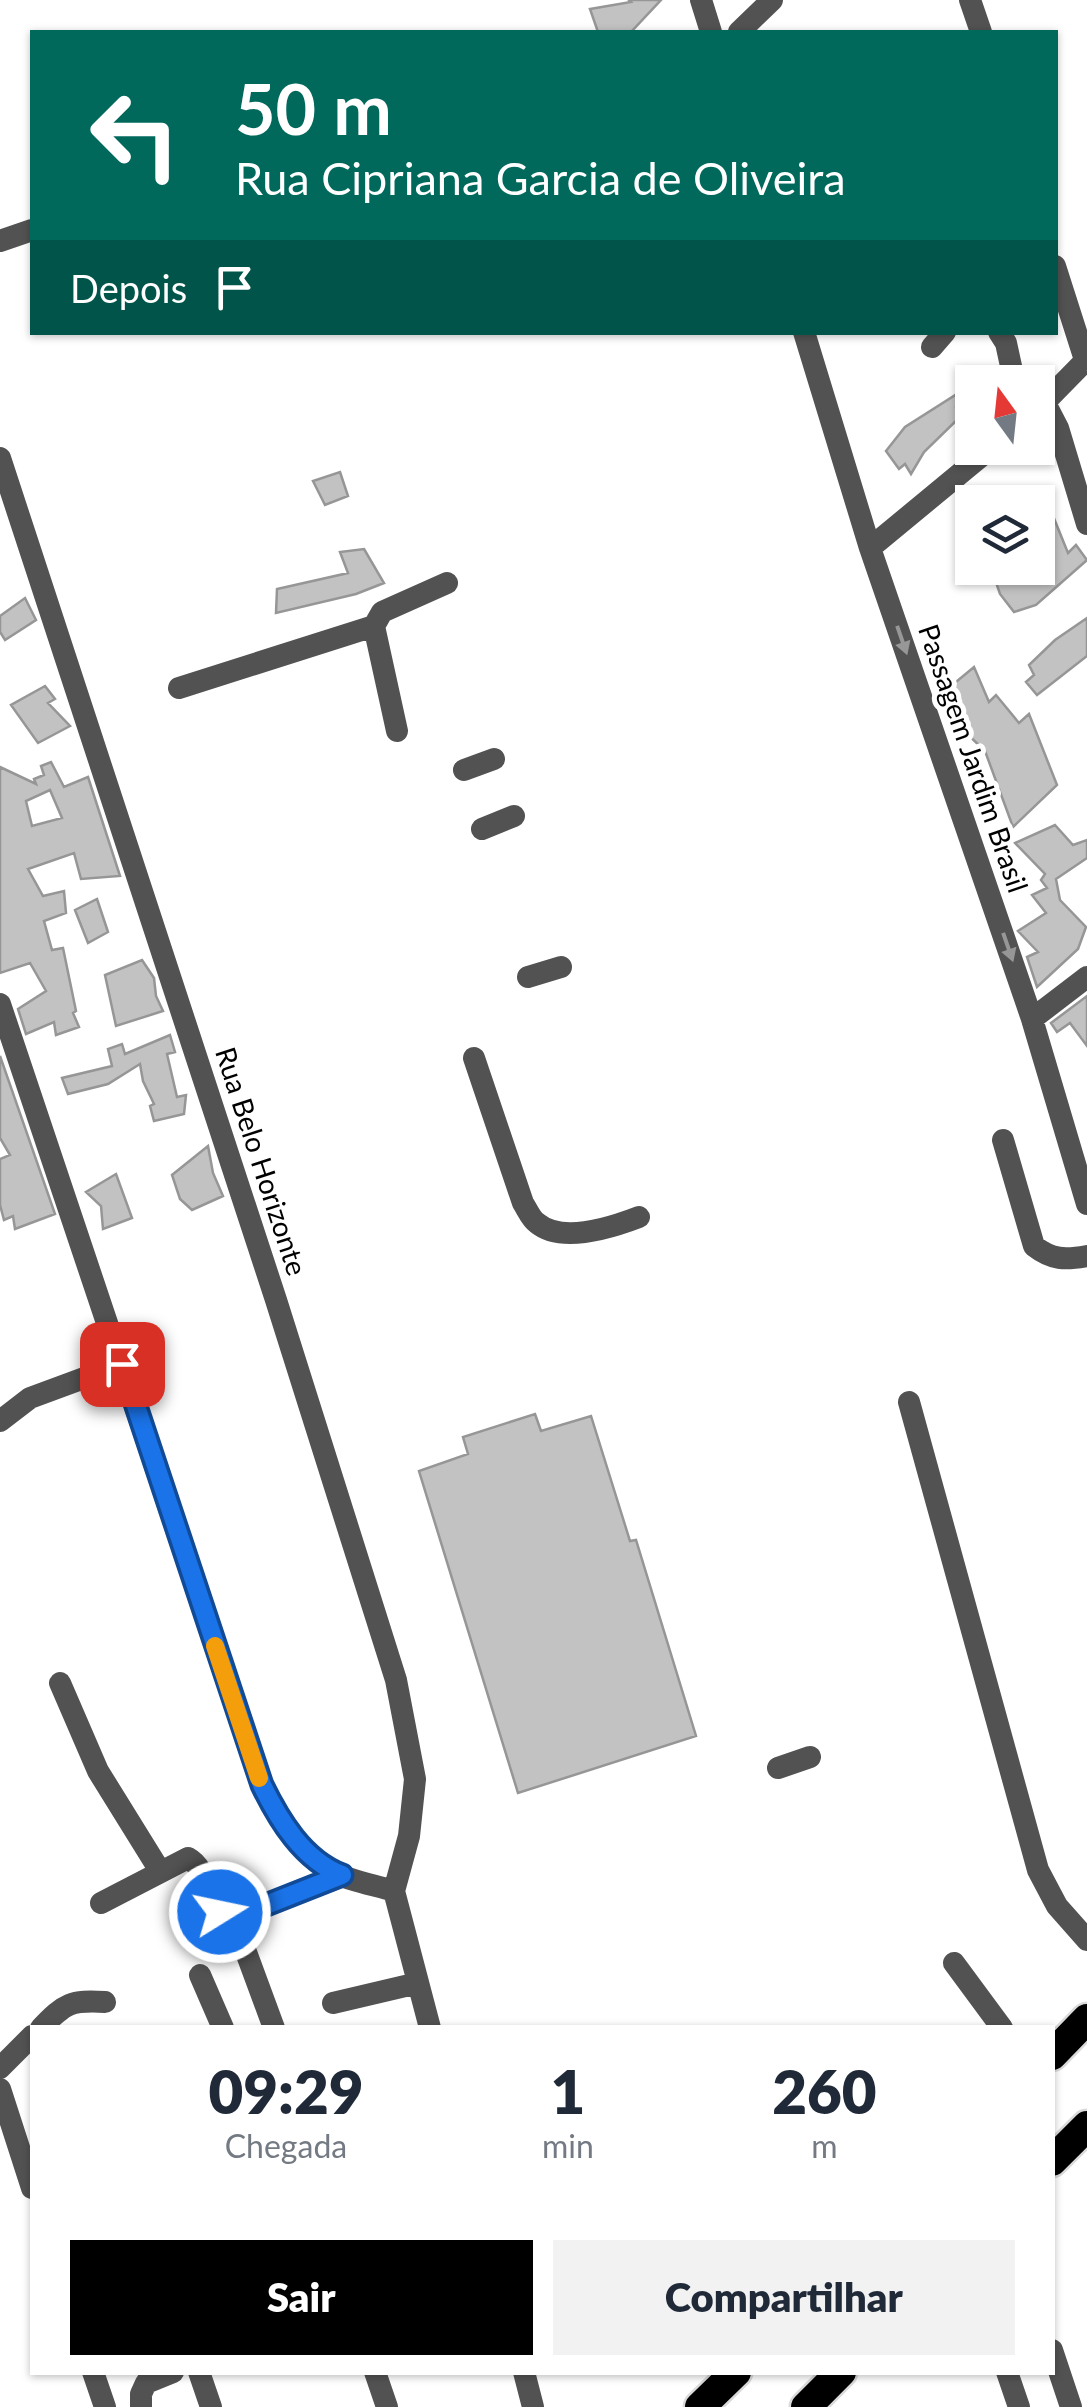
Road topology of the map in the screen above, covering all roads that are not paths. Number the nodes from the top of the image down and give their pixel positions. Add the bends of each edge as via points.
1 (701, 0) edge
2 (772, 0) edge
3 (970, 0) edge
4 (710, 30) edge
5 (741, 30) edge
6 (980, 30) edge
7 (30, 231) edge
8 (0, 242) edge
9 (1058, 275) edge
10 (805, 335) edge
11 (1001, 335) edge
12 (1086, 360) edge
13 (1009, 365) edge
14 (1055, 392) edge
15 (1055, 422) edge
16 (0, 458) edge
17 (970, 465) edge
18 (1087, 524) edge
19 (870, 548) junction
20 (447, 584) dead end
21 (374, 626) junction
22 (179, 688) dead end
23 (397, 731) dead end
24 (494, 758) dead end
25 (464, 770) dead end
26 (514, 816) dead end
27 (482, 830) dead end
28 (560, 967) dead end
29 (528, 977) dead end
30 (1087, 978) edge
31 (0, 1004) edge
32 (1032, 1019) junction
33 (474, 1058) dead end
34 (1003, 1140) dead end
35 (1087, 1204) edge
36 (640, 1217) dead end
37 (1087, 1256) edge
38 (122, 1364) junction
39 (909, 1402) dead end
40 (0, 1421) edge
41 (60, 1684) dead end
42 (810, 1756) dead end
43 (778, 1768) dead end
44 (160, 1871) junction
45 (342, 1875) junction
46 (394, 1892) junction
47 (101, 1903) dead end
48 (233, 1918) junction
49 (1087, 1940) edge
50 (954, 1962) dead end
51 (200, 1975) dead end
52 (418, 1983) junction
53 (106, 2002) dead end
54 (333, 2002) dead end
55 (1087, 2019) edge
56 (44, 2025) edge
57 (223, 2025) edge
58 (273, 2025) edge
59 (429, 2025) edge
60 (1000, 2025) edge
61 (30, 2038) edge
62 (1055, 2052) edge
63 (0, 2068) edge
64 (0, 2089) edge
65 (1087, 2126) edge
66 (1055, 2158) edge
67 (30, 2182) edge
68 (1055, 2359) edge
69 (94, 2375) edge
70 (166, 2375) edge
71 (200, 2375) edge
72 (376, 2375) edge
73 (525, 2375) edge
74 (733, 2375) edge
75 (838, 2375) edge
76 (1008, 2375) edge
77 (105, 2407) edge
78 (142, 2407) edge
79 (211, 2407) edge
80 (388, 2407) edge
81 (532, 2407) edge
82 (700, 2407) edge
83 (806, 2407) edge
84 (1019, 2407) edge
85 (1071, 2407) edge

1 - 4 street
2 - 5 street
3 - 6 street
7 - 8 street
9 - 12 street
10 - 19 street, Passagem Jardim Brasil
11 - 13 street
12 - 14 street
15 - 18 street
16 - 46 street, Rua Belo Horizonte via 396,1680 415,1778
17 - 19 street
19 -> 32 street, Passagem Jardim Brasil
20 - 21 street via 382,612
21 - 22 street
21 - 23 street
24 - 25 street
26 - 27 street
28 - 29 street
30 - 32 street
31 - 38 street
32 - 35 street, Passagem Jardim Brasil
33 - 36 street via 535,1222 554,1232 602,1230
34 - 37 street via 1034,1246 1048,1257
38 - 40 street via 30,1398
38 - 45 street via 262,1785 293,1837
39 - 49 street via 1038,1870
41 - 44 street via 98,1771
42 - 43 street
44 - 47 street
44 - 48 street via 192,1859 220,1912
45 - 46 street
45 - 48 street
46 - 52 street
48 - 58 street
50 - 60 street
51 - 57 street
52 - 54 street
52 - 59 street
53 - 56 street via 77,2000
55 - 62 highway
61 - 63 street
64 - 67 street
65 - 66 highway
68 - 85 street
69 - 77 street
70 - 78 street via 146,2383
71 - 79 street
72 - 80 street
73 - 81 street
74 - 82 highway
75 - 83 highway
76 - 84 street

